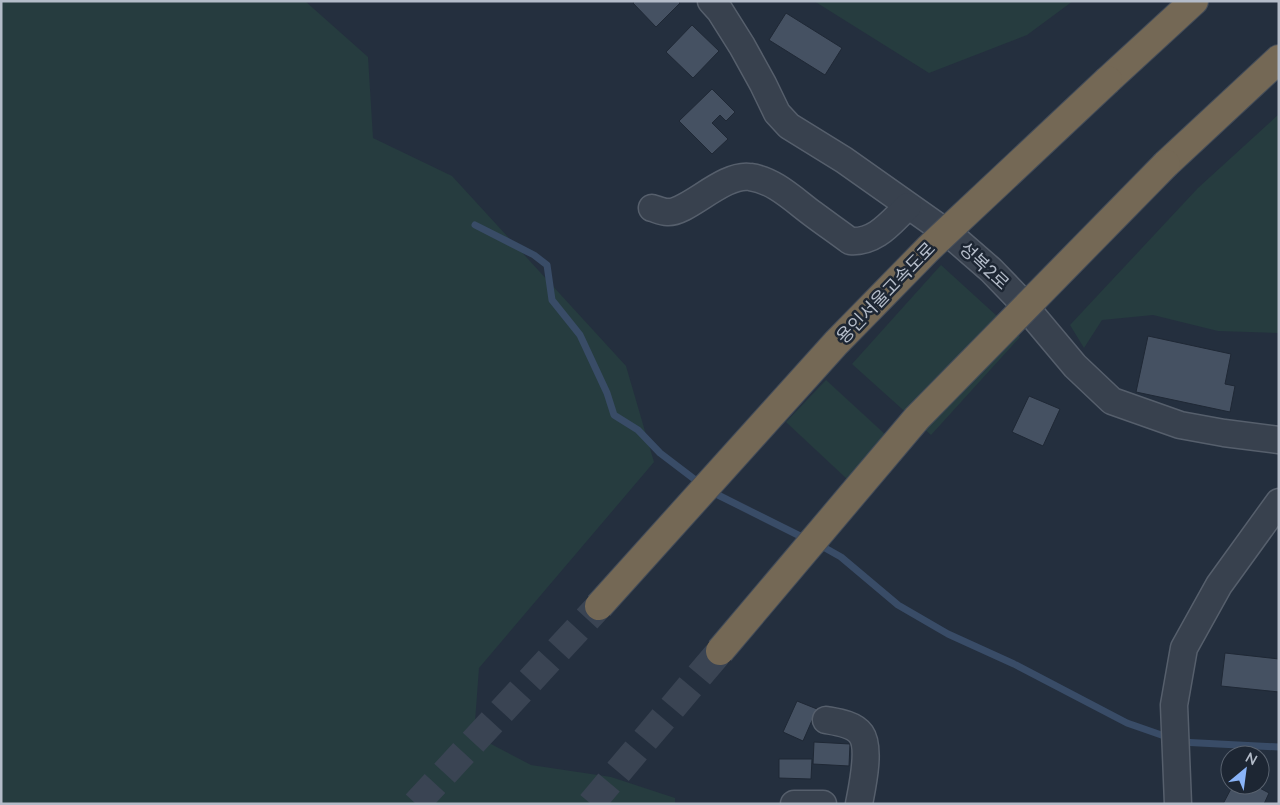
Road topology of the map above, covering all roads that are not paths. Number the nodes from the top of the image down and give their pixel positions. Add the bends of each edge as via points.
1 (711, 1) edge
2 (1194, 1) edge
3 (1279, 59) edge
4 (908, 206) junction
5 (652, 208) dead end
6 (1279, 440) edge
7 (1279, 502) edge
8 (599, 606) tunnel mouth
9 (720, 651) tunnel mouth
10 (826, 720) dead end
11 (794, 804) edge
12 (823, 804) edge
13 (859, 804) edge
14 (1178, 804) edge

1 - 4 street, 성복2로 via 742,46 776,113 789,126
2 - 8 highway, 용인서울고속도로, bridge via 921,256 836,344
3 - 9 highway, bridge via 1166,164 917,418
4 - 5 street via 877,234 862,242 850,241 779,188 749,176 736,178 668,213
4 - 6 street, 성복2로 via 953,237 991,270 1075,366 1112,401 1180,425
7 - 14 street via 1219,585 1184,648 1174,705
10 - 13 street via 847,724 861,733 865,766
11 - 12 street

